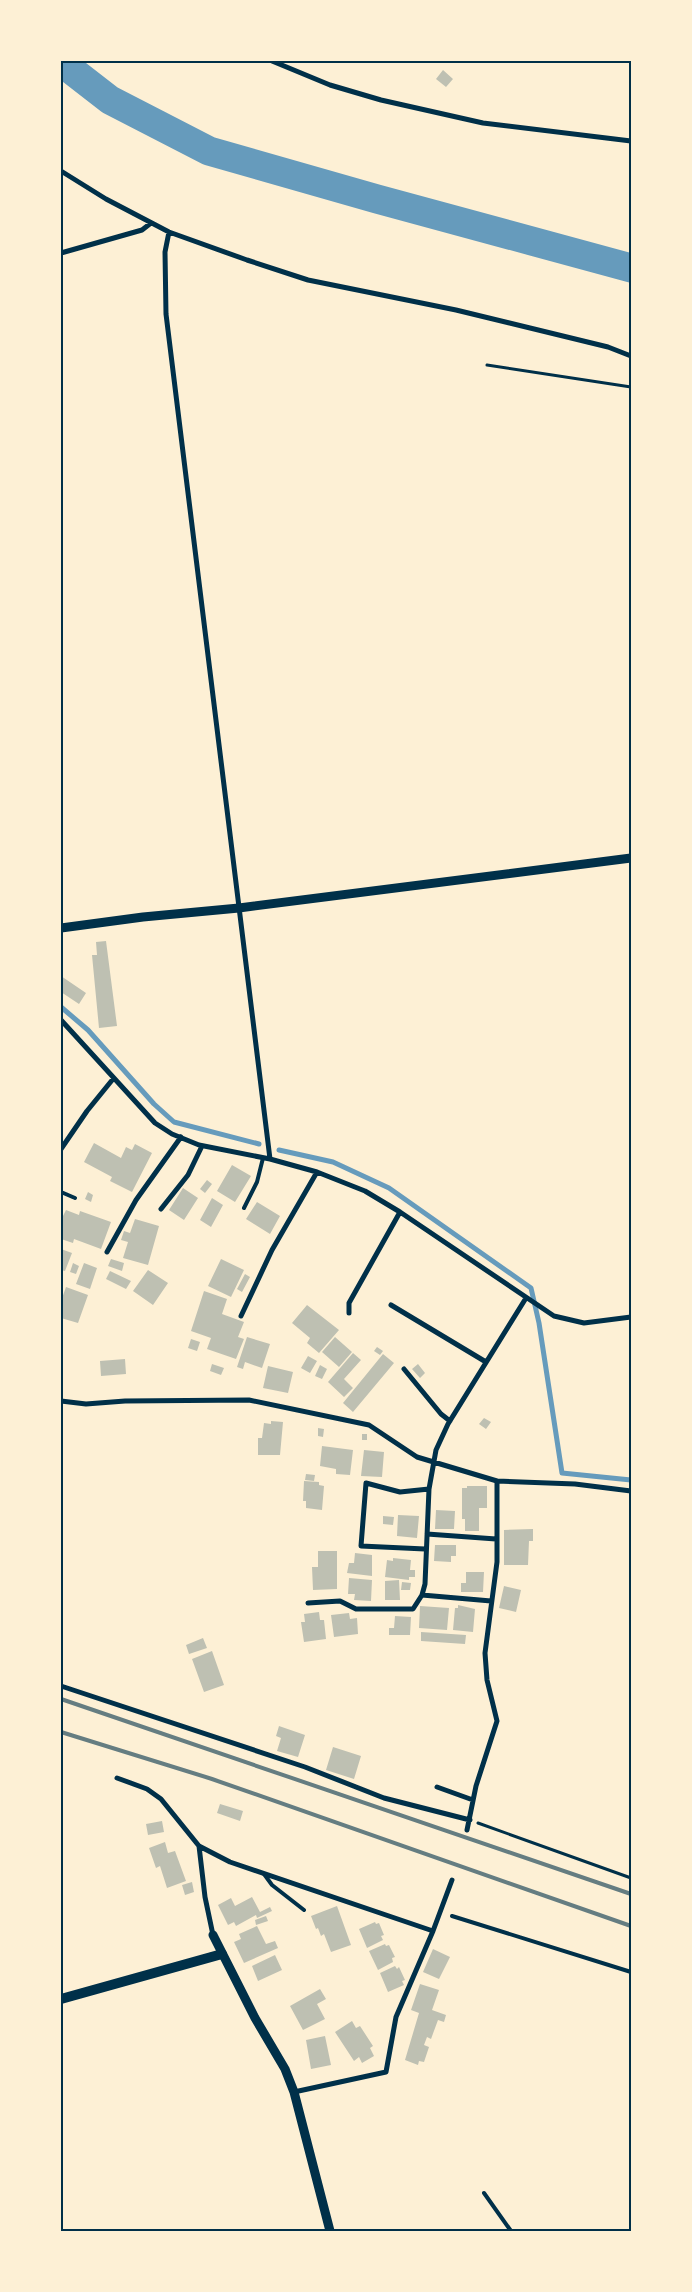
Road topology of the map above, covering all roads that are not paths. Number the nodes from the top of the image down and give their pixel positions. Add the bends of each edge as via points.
1 (272, 61) edge
2 (631, 140) edge
3 (61, 171) edge
4 (150, 222) junction
5 (169, 232) junction
6 (61, 253) edge
7 (631, 356) edge
8 (631, 858) edge
9 (239, 908) junction
10 (61, 928) edge
11 (61, 1020) edge
12 (113, 1079) junction
13 (181, 1138) junction
14 (202, 1146) junction
15 (61, 1149) edge
16 (263, 1158) junction
17 (270, 1159) junction
18 (317, 1172) junction
19 (61, 1192) edge
20 (75, 1198) dead end
21 (244, 1208) dead end
22 (161, 1210) dead end
23 (400, 1212) junction
24 (107, 1252) dead end
25 (528, 1300) junction
26 (391, 1305) dead end
27 (349, 1313) dead end
28 (241, 1316) dead end
29 (631, 1317) edge
30 (486, 1362) junction
31 (404, 1369) dead end
32 (61, 1401) edge
33 (450, 1421) junction
34 (434, 1462) junction
35 (497, 1481) junction
36 (429, 1489) junction
37 (631, 1491) edge
38 (427, 1534) junction
39 (496, 1539) junction
40 (425, 1549) junction
41 (422, 1595) junction
42 (491, 1600) junction
43 (308, 1603) dead end
44 (61, 1686) edge
45 (117, 1778) dead end
46 (437, 1787) dead end
47 (473, 1800) junction
48 (470, 1820) junction
49 (467, 1830) dead end
50 (199, 1846) junction
51 (264, 1874) junction
52 (452, 1880) dead end
53 (304, 1910) dead end
54 (452, 1916) dead end
55 (433, 1932) junction
56 (213, 1935) joint
57 (222, 1954) junction
58 (631, 1972) edge
59 (61, 1999) edge
60 (294, 2092) junction
61 (484, 2193) dead end
62 (330, 2231) edge
63 (512, 2231) edge

1 - 2 street via 330,85 483,123
3 - 4 street
4 - 5 street
4 - 6 street via 142,230
5 - 7 street via 308,280 476,314 608,346
5 - 9 street via 165,252 166,314
8 - 9 street
9 - 10 street
9 - 17 street
11 - 12 street
12 - 13 street via 155,1123
12 - 15 street
13 - 14 street
13 - 24 street via 136,1200
14 - 16 street
14 - 22 street via 188,1175
16 - 17 street
16 - 21 lane via 257,1182
17 - 18 street
18 - 23 street via 365,1191
18 - 28 street via 272,1250
19 - 20 lane
23 - 25 street
23 - 27 street via 349,1303
25 - 29 street via 554,1316 584,1323
25 - 30 street
26 - 30 street
30 - 33 street
31 - 33 street via 440,1414
32 - 34 street via 86,1404 250,1400 369,1425 417,1457
33 - 34 street
34 - 35 street
34 - 36 street
35 - 37 street via 576,1484
35 - 39 street
36 - 38 street
36 - 40 street via 400,1492 366,1483 361,1546
38 - 39 street
38 - 40 street
39 - 42 street via 497,1562
40 - 41 street
41 - 42 street
41 - 43 street via 413,1609 356,1609 340,1601
42 - 47 street via 485,1665 497,1721
44 - 48 street via 305,1767 384,1798
45 - 50 street via 138,1785 161,1799
46 - 47 street
47 - 48 street
48 - 49 street
50 - 51 street via 220,1859
50 - 56 street
51 - 53 lane via 272,1885
51 - 55 street
52 - 55 street
54 - 58 lane
55 - 60 street via 396,2016 386,2072
56 - 57 street
57 - 59 main road
57 - 60 street
60 - 62 street
61 - 63 lane

